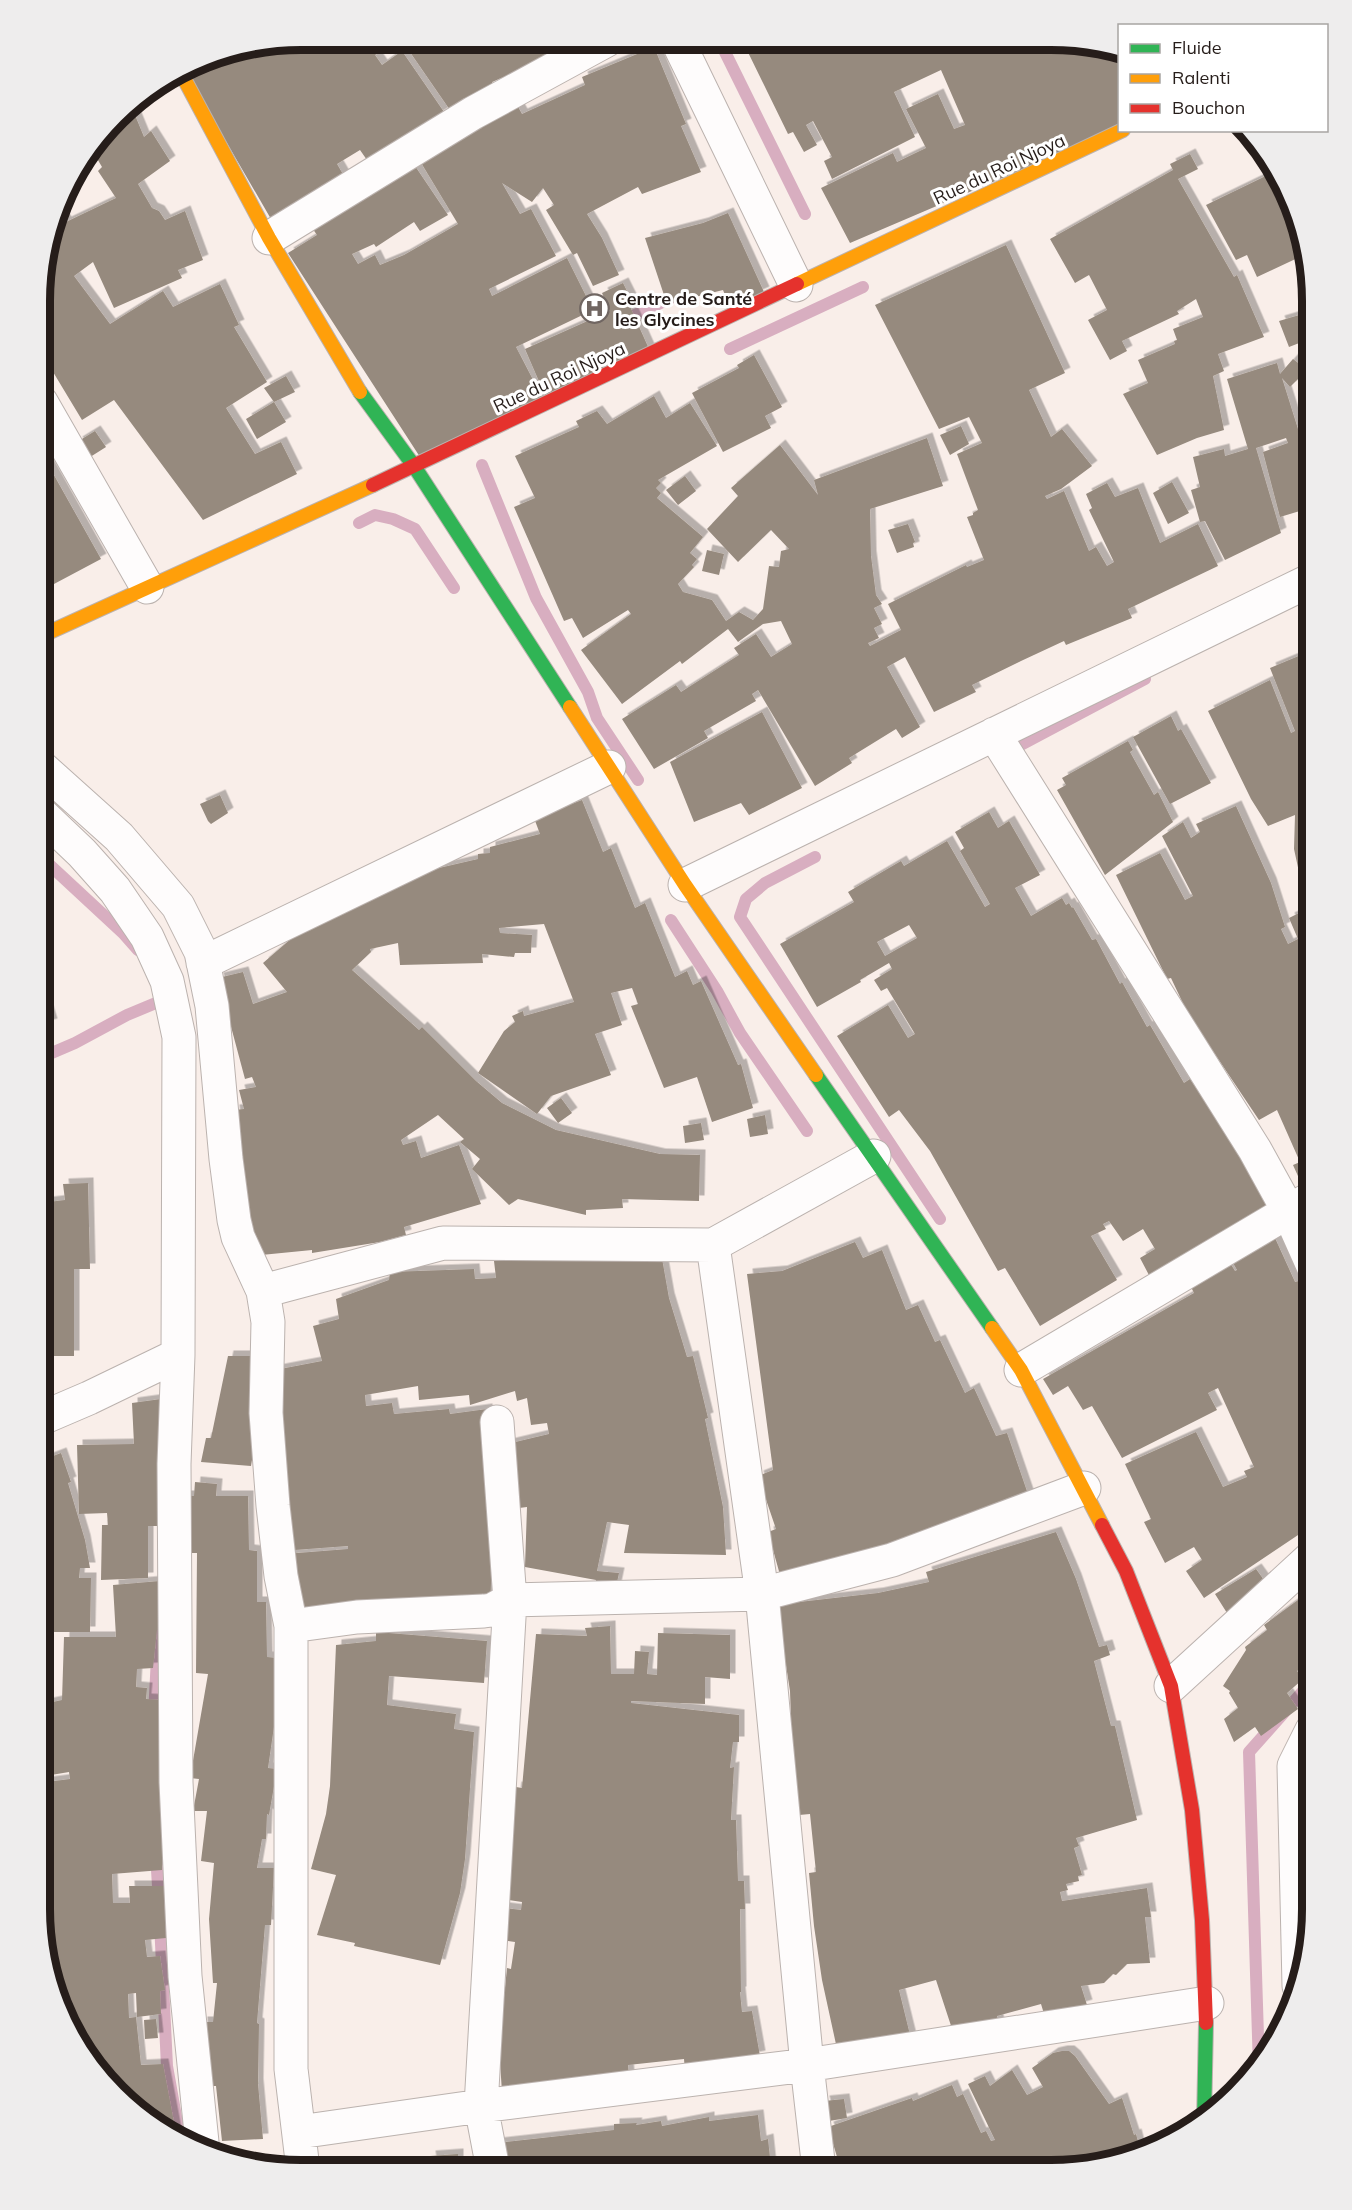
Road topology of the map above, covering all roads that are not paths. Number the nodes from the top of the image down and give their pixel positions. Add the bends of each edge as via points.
1 (589, 50) edge
2 (682, 50) edge
3 (184, 78) edge
4 (1119, 132) edge
5 (269, 238) junction
6 (796, 285) junction
7 (50, 418) edge
8 (414, 466) junction
9 (1302, 584) edge
10 (147, 587) junction
11 (50, 632) edge
12 (994, 734) junction
13 (609, 767) junction
14 (50, 777) edge
15 (50, 823) edge
16 (685, 885) junction
17 (203, 963) junction
18 (874, 1156) junction
19 (1301, 1204) edge
20 (713, 1245) junction
21 (263, 1291) junction
22 (178, 1355) junction
23 (1022, 1370) junction
24 (50, 1415) edge
25 (497, 1422) dead end
26 (1084, 1488) junction
27 (1302, 1565) edge
28 (762, 1594) junction
29 (510, 1600) junction
30 (291, 1626) junction
31 (1172, 1686) junction
32 (1302, 1750) edge
33 (1298, 1956) edge
34 (1207, 2003) junction
35 (807, 2065) junction
36 (482, 2106) junction
37 (1204, 2109) edge
38 (299, 2132) junction
39 (202, 2140) edge
40 (302, 2160) edge
41 (491, 2160) edge
42 (818, 2160) edge

1 - 5 street via 472,113
2 - 6 street
3 - 5 street
4 - 6 street, Rue du Roi Njoya
5 - 8 street via 358,390
6 - 8 street, Rue du Roi Njoya
7 - 10 street
8 - 10 street, Rue du Roi Njoya
8 - 13 street
9 - 12 street
10 - 11 street, Rue du Roi Njoya
12 - 16 street
12 - 19 street via 1255,1150
13 - 16 street
13 - 17 street
14 - 17 street via 119,837 178,906
15 - 22 street via 115,890 147,937 167,981 175,1013 180,1080
16 - 18 street
17 - 21 street via 212,1006 234,1220 238,1238
18 - 20 street
18 - 23 street
19 - 23 street
20 - 21 street via 443,1243
20 - 28 street
21 - 30 street via 268,1322 266,1413 273,1506
22 - 24 street
22 - 39 street via 174,1464 176,1782 191,2053
23 - 26 street
25 - 29 street
26 - 28 street via 892,1560
26 - 31 street via 1126,1571
27 - 31 street
28 - 29 street
28 - 35 street
29 - 30 street via 484,1611 357,1617
29 - 36 street
30 - 38 street via 291,2069
31 - 34 street via 1192,1810
32 - 33 street via 1294,1766
34 - 35 street
34 - 37 street
35 - 36 street
35 - 42 street
36 - 38 street
36 - 41 street
38 - 40 street

